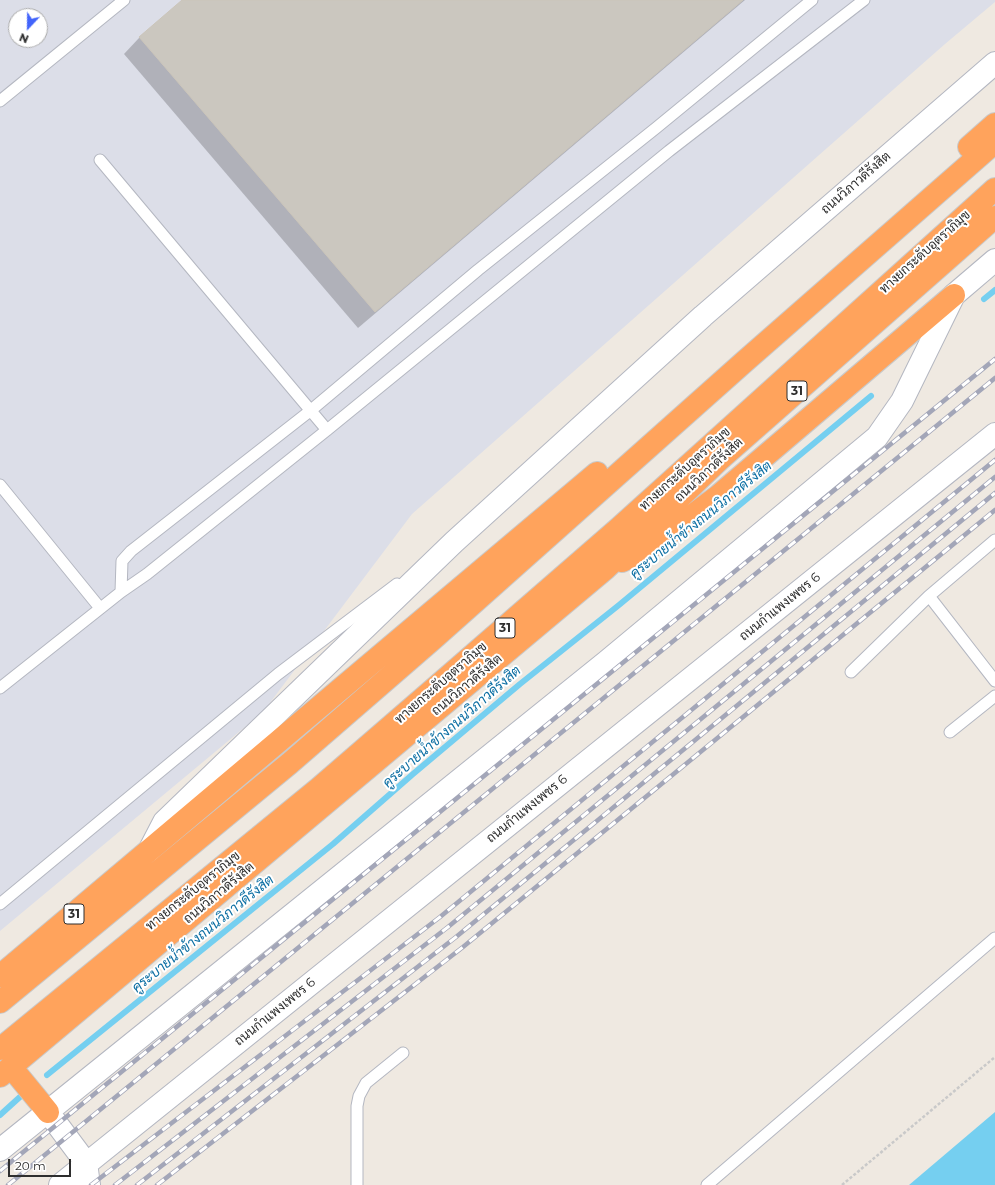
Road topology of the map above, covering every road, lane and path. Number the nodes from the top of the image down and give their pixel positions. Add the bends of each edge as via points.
1 (124, 0) edge
2 (812, 0) edge
3 (864, 0) edge
4 (995, 63) edge
5 (0, 101) edge
6 (995, 124) edge
7 (995, 142) edge
8 (100, 160) dead end
9 (995, 189) edge
10 (995, 217) edge
11 (995, 260) edge
12 (954, 295) junction
13 (310, 411) junction
14 (326, 430) junction
15 (995, 434) edge
16 (0, 485) edge
17 (995, 540) edge
18 (454, 542) junction
19 (605, 570) junction
20 (121, 592) junction
21 (929, 596) junction
22 (100, 608) junction
23 (851, 672) dead end
24 (995, 680) edge
25 (0, 688) edge
26 (995, 696) edge
27 (950, 732) dead end
28 (149, 851) junction
29 (0, 904) edge
30 (995, 938) edge
31 (0, 976) edge
32 (0, 1002) edge
33 (403, 1053) dead end
34 (995, 1057) edge
35 (4, 1064) edge
36 (48, 1112) junction
37 (0, 1150) edge
38 (86, 1163) junction
39 (60, 1185) edge
40 (89, 1185) edge
41 (357, 1185) edge
42 (707, 1185) edge
43 (842, 1185) edge

1 - 5 lane
2 - 13 lane via 478,270
3 - 14 lane via 670,151
4 - 18 main road, ถนนวิภาวดีรังสิต / 31 via 703,316
6 - 28 highway, ถนนวิภาวดีรังสิต / 31 via 693,392
7 - 32 highway, 31 via 290,763
8 - 13 lane
9 - 35 highway, ทางยกระดับอุตราภิมุข / 31 via 619,528
10 - 19 highway, ถนนวิภาวดีรังสิต / 31 via 719,460
11 - 12 main road, 31
12 - 19 highway, 31 via 718,496 651,547
12 - 36 main road via 902,400 877,437 606,662
13 - 14 lane
13 - 20 lane via 131,551 122,561
14 - 20 lane
15 - 38 main road, ถนนกำแพงเพชร 6
16 - 22 lane
17 - 21 lane
18 - 28 main road, ถนนวิภาวดีรังสิต / 31 via 164,822
18 - 29 lane via 278,674
19 - 35 highway, ถนนวิภาวดีรังสิต / 31
20 - 22 lane
21 - 23 lane
21 - 24 lane
22 - 25 lane
26 - 27 lane
28 - 31 highway, ถนนวิภาวดีรังสิต / 31
30 - 42 lane
33 - 41 lane via 366,1083 358,1096
34 - 43 path
35 - 36 highway
36 - 37 main road
36 - 38 main road
38 - 39 main road, ถนนกำแพงเพชร 6
38 - 40 main road

